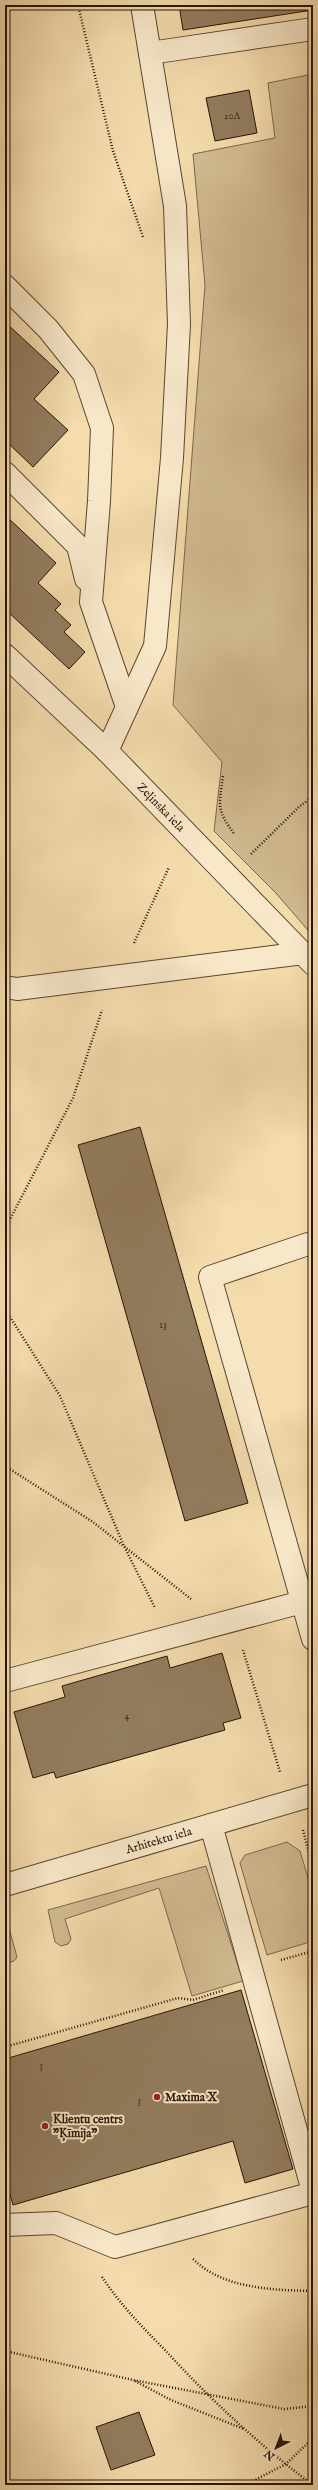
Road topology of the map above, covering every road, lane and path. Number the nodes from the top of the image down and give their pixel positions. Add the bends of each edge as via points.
1 (10, 5) edge
2 (78, 5) edge
3 (142, 5) edge
4 (5, 12) edge
5 (313, 29) edge
6 (150, 53) junction
7 (144, 238) dead end
8 (5, 286) edge
9 (5, 473) edge
10 (91, 602) junction
11 (5, 655) edge
12 (127, 707) junction
13 (107, 751) junction
14 (223, 776) dead end
15 (313, 797) edge
16 (237, 838) dead end
17 (246, 850) dead end
18 (250, 855) junction
19 (255, 860) dead end
20 (169, 867) dead end
21 (309, 958) edge
22 (113, 976) junction
23 (5, 987) edge
24 (5, 1229) edge
25 (313, 1246) edge
26 (5, 1309) edge
27 (5, 1466) edge
28 (124, 1546) junction
29 (302, 1602) junction
30 (228, 1622) junction
31 (170, 1637) junction
32 (313, 1639) edge
33 (5, 1681) edge
34 (304, 1798) edge
35 (211, 1825) junction
36 (313, 1868) edge
37 (5, 1884) edge
38 (313, 1951) edge
39 (256, 1981) junction
40 (5, 2047) edge
41 (313, 2192) edge
42 (5, 2225) edge
43 (167, 2233) junction
44 (100, 2274) dead end
45 (313, 2291) edge
46 (5, 2351) edge
47 (133, 2380) junction
48 (206, 2394) junction
49 (313, 2406) edge
50 (246, 2430) junction
51 (313, 2438) edge
52 (286, 2464) junction
53 (313, 2484) edge
54 (245, 2485) edge

1 - 4 path
2 - 7 path via 113,151
3 - 6 street
5 - 6 street
6 - 12 street via 175,206 179,324 172,458 155,646
8 - 10 street via 48,329 84,374 102,428
9 - 10 street via 78,546
10 - 12 street
11 - 13 street, Zeļinska iela
12 - 13 street
13 - 21 street, Zeļinska iela
14 - 16 path via 221,816
15 - 18 path via 300,806
17 - 18 path
18 - 19 path
20 - 22 path via 127,958
21 - 22 street
22 - 23 street via 17,989
22 - 24 path via 73,1098
25 - 29 street via 308,1244 210,1277
26 - 28 path via 60,1396
27 - 28 path via 93,1522
28 - 30 path
28 - 31 path
29 - 30 street
29 - 32 street
30 - 31 street
30 - 34 path via 281,1774
31 - 33 street
34 - 35 street, Arhitektu iela
34 - 36 path
35 - 37 street, Arhitektu iela
35 - 39 street
38 - 39 path via 270,1963 274,1976
39 - 40 path via 193,2000 178,1998
39 - 41 street
41 - 43 street
42 - 43 street via 56,2223 115,2247
43 - 45 path via 196,2262 229,2281 277,2290
44 - 48 path via 117,2300
46 - 47 path
47 - 48 path
47 - 50 path via 171,2400
48 - 49 path via 284,2409
48 - 50 path
50 - 52 path
51 - 52 path
52 - 53 path
52 - 54 path

